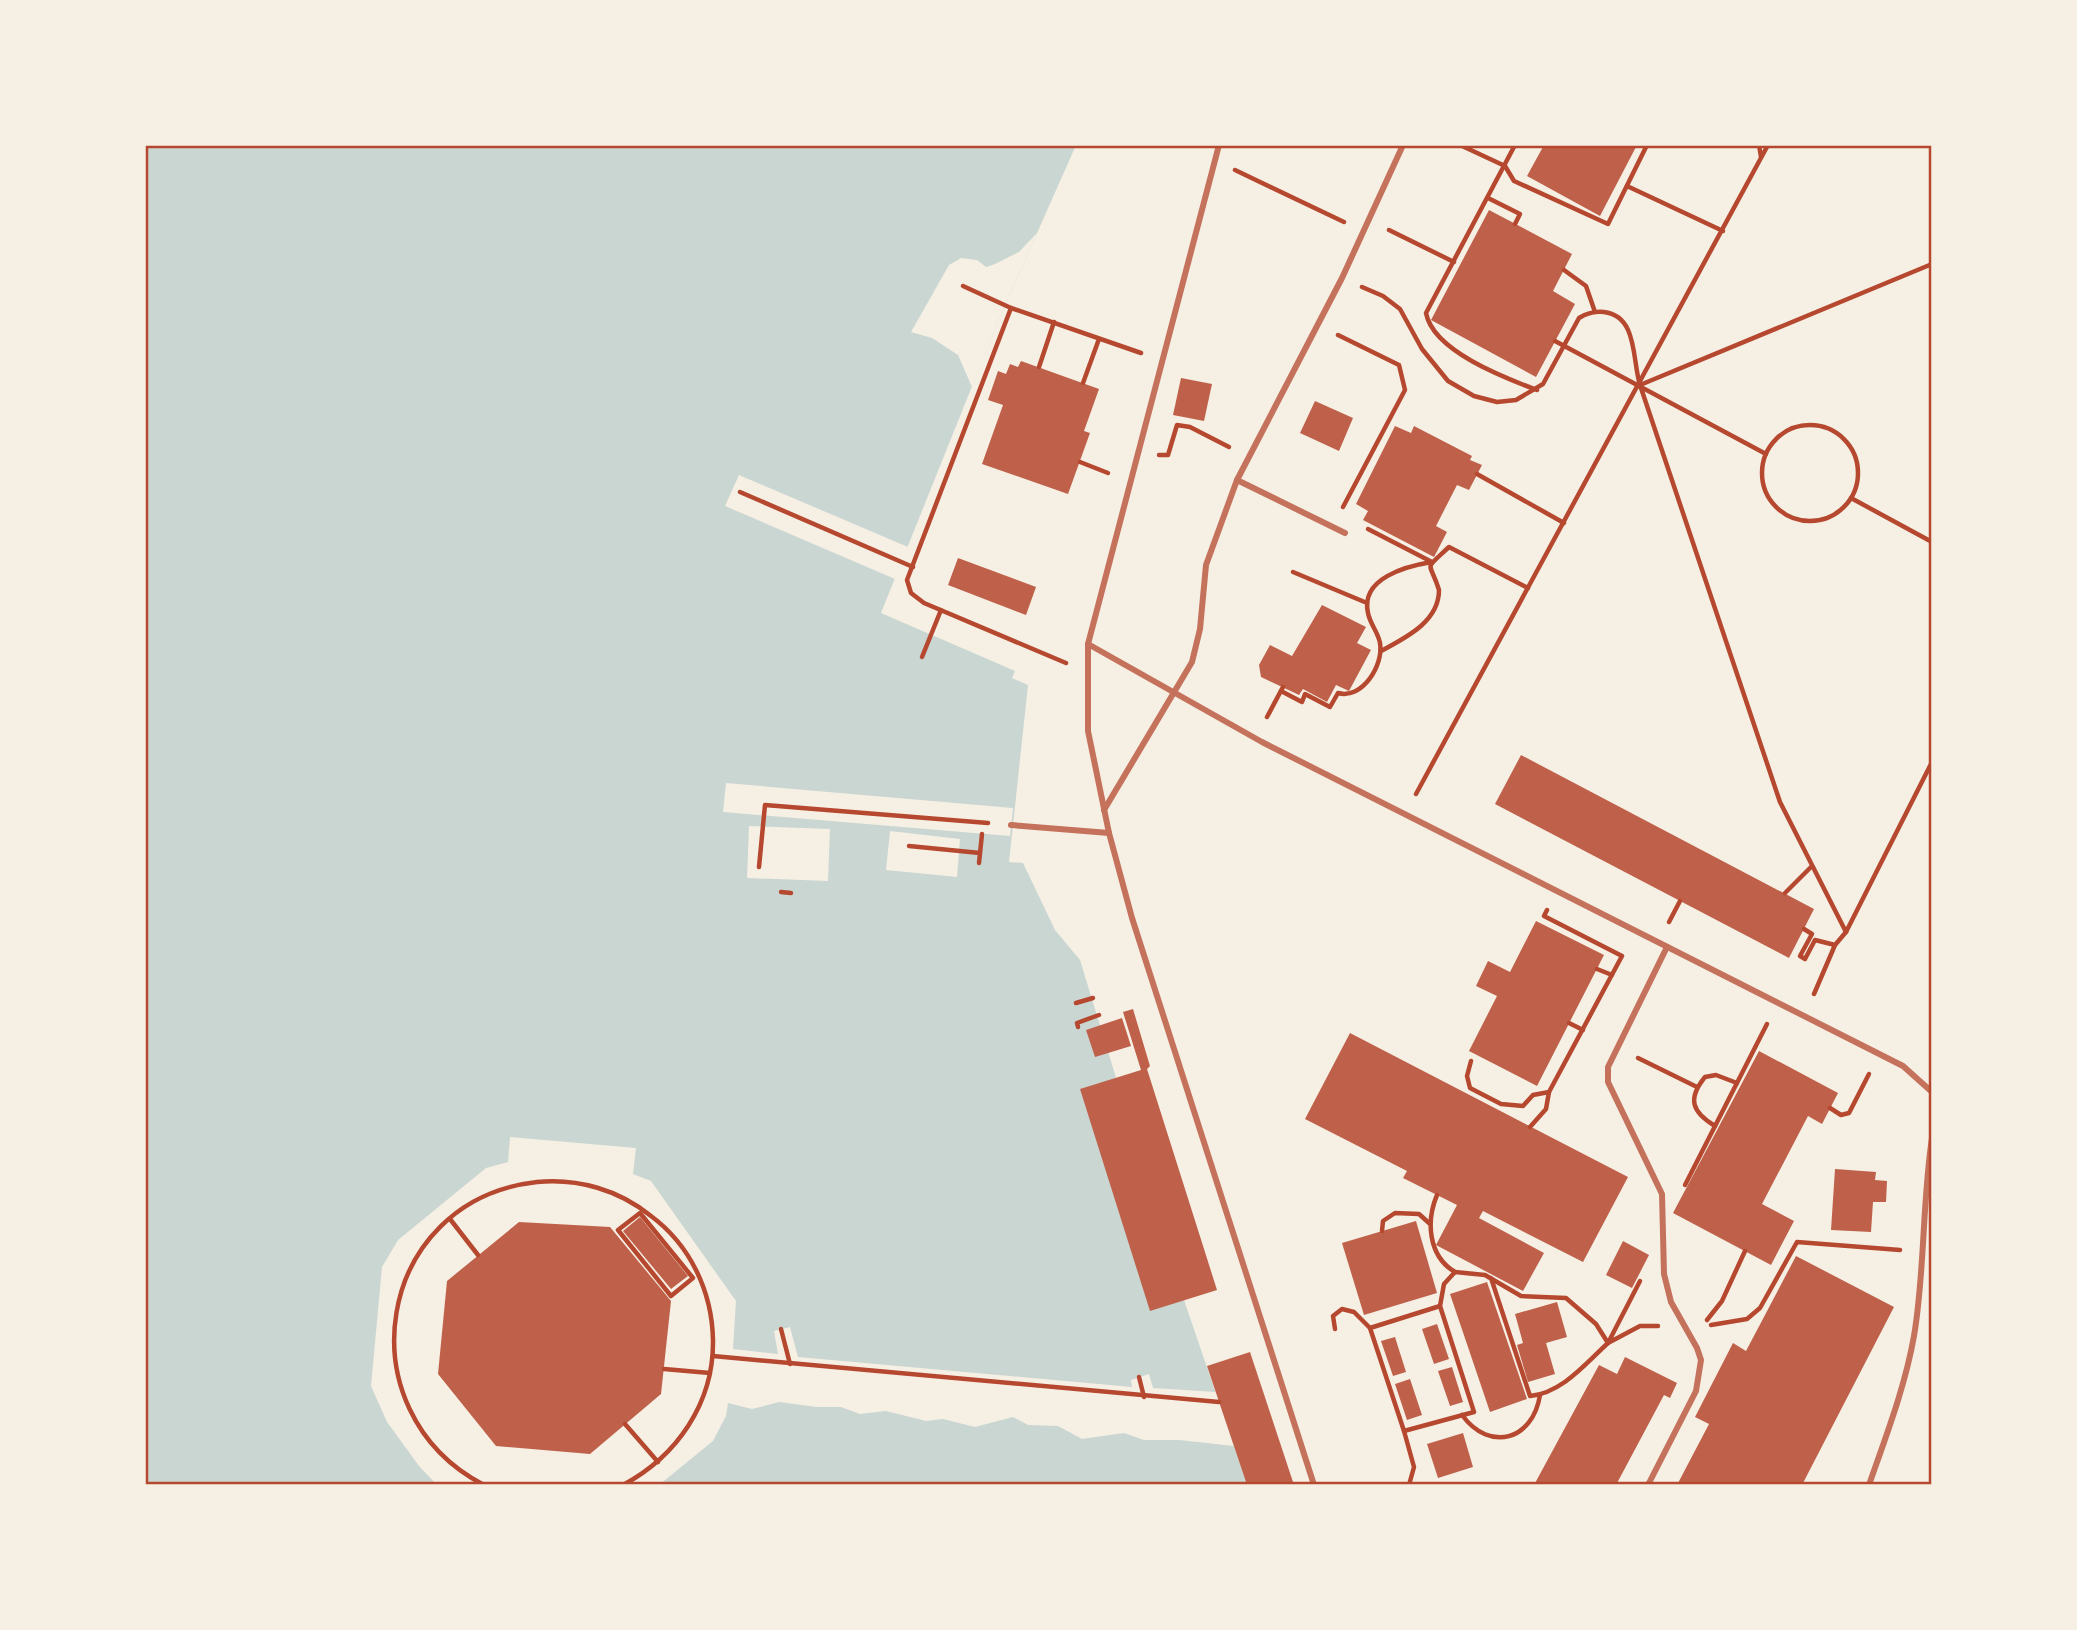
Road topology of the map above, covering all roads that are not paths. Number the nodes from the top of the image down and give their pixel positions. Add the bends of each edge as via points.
1 (1219, 145) edge
2 (1403, 145) edge
3 (1237, 480) junction
4 (1345, 533) dead end
5 (1088, 644) junction
6 (1176, 692) junction
7 (1104, 810) junction
8 (1011, 825) road end
9 (1109, 833) junction
10 (1667, 947) junction
11 (1932, 1092) edge
12 (1932, 1138) edge
13 (1314, 1485) edge
14 (1648, 1485) edge
15 (1869, 1485) edge

1 - 5 street
2 - 3 street via 1318,327
3 - 4 street
3 - 6 street via 1206,565 1192,662
5 - 6 street
5 - 7 street via 1088,731
6 - 7 street
6 - 10 street via 1262,742
7 - 9 street
8 - 9 street
9 - 13 street via 1132,919
10 - 11 street via 1903,1066
10 - 14 street via 1608,1067 1608,1082 1662,1194 1664,1274 1671,1303 1701,1360 1696,1391
12 - 15 street via 1914,1336 1898,1403

